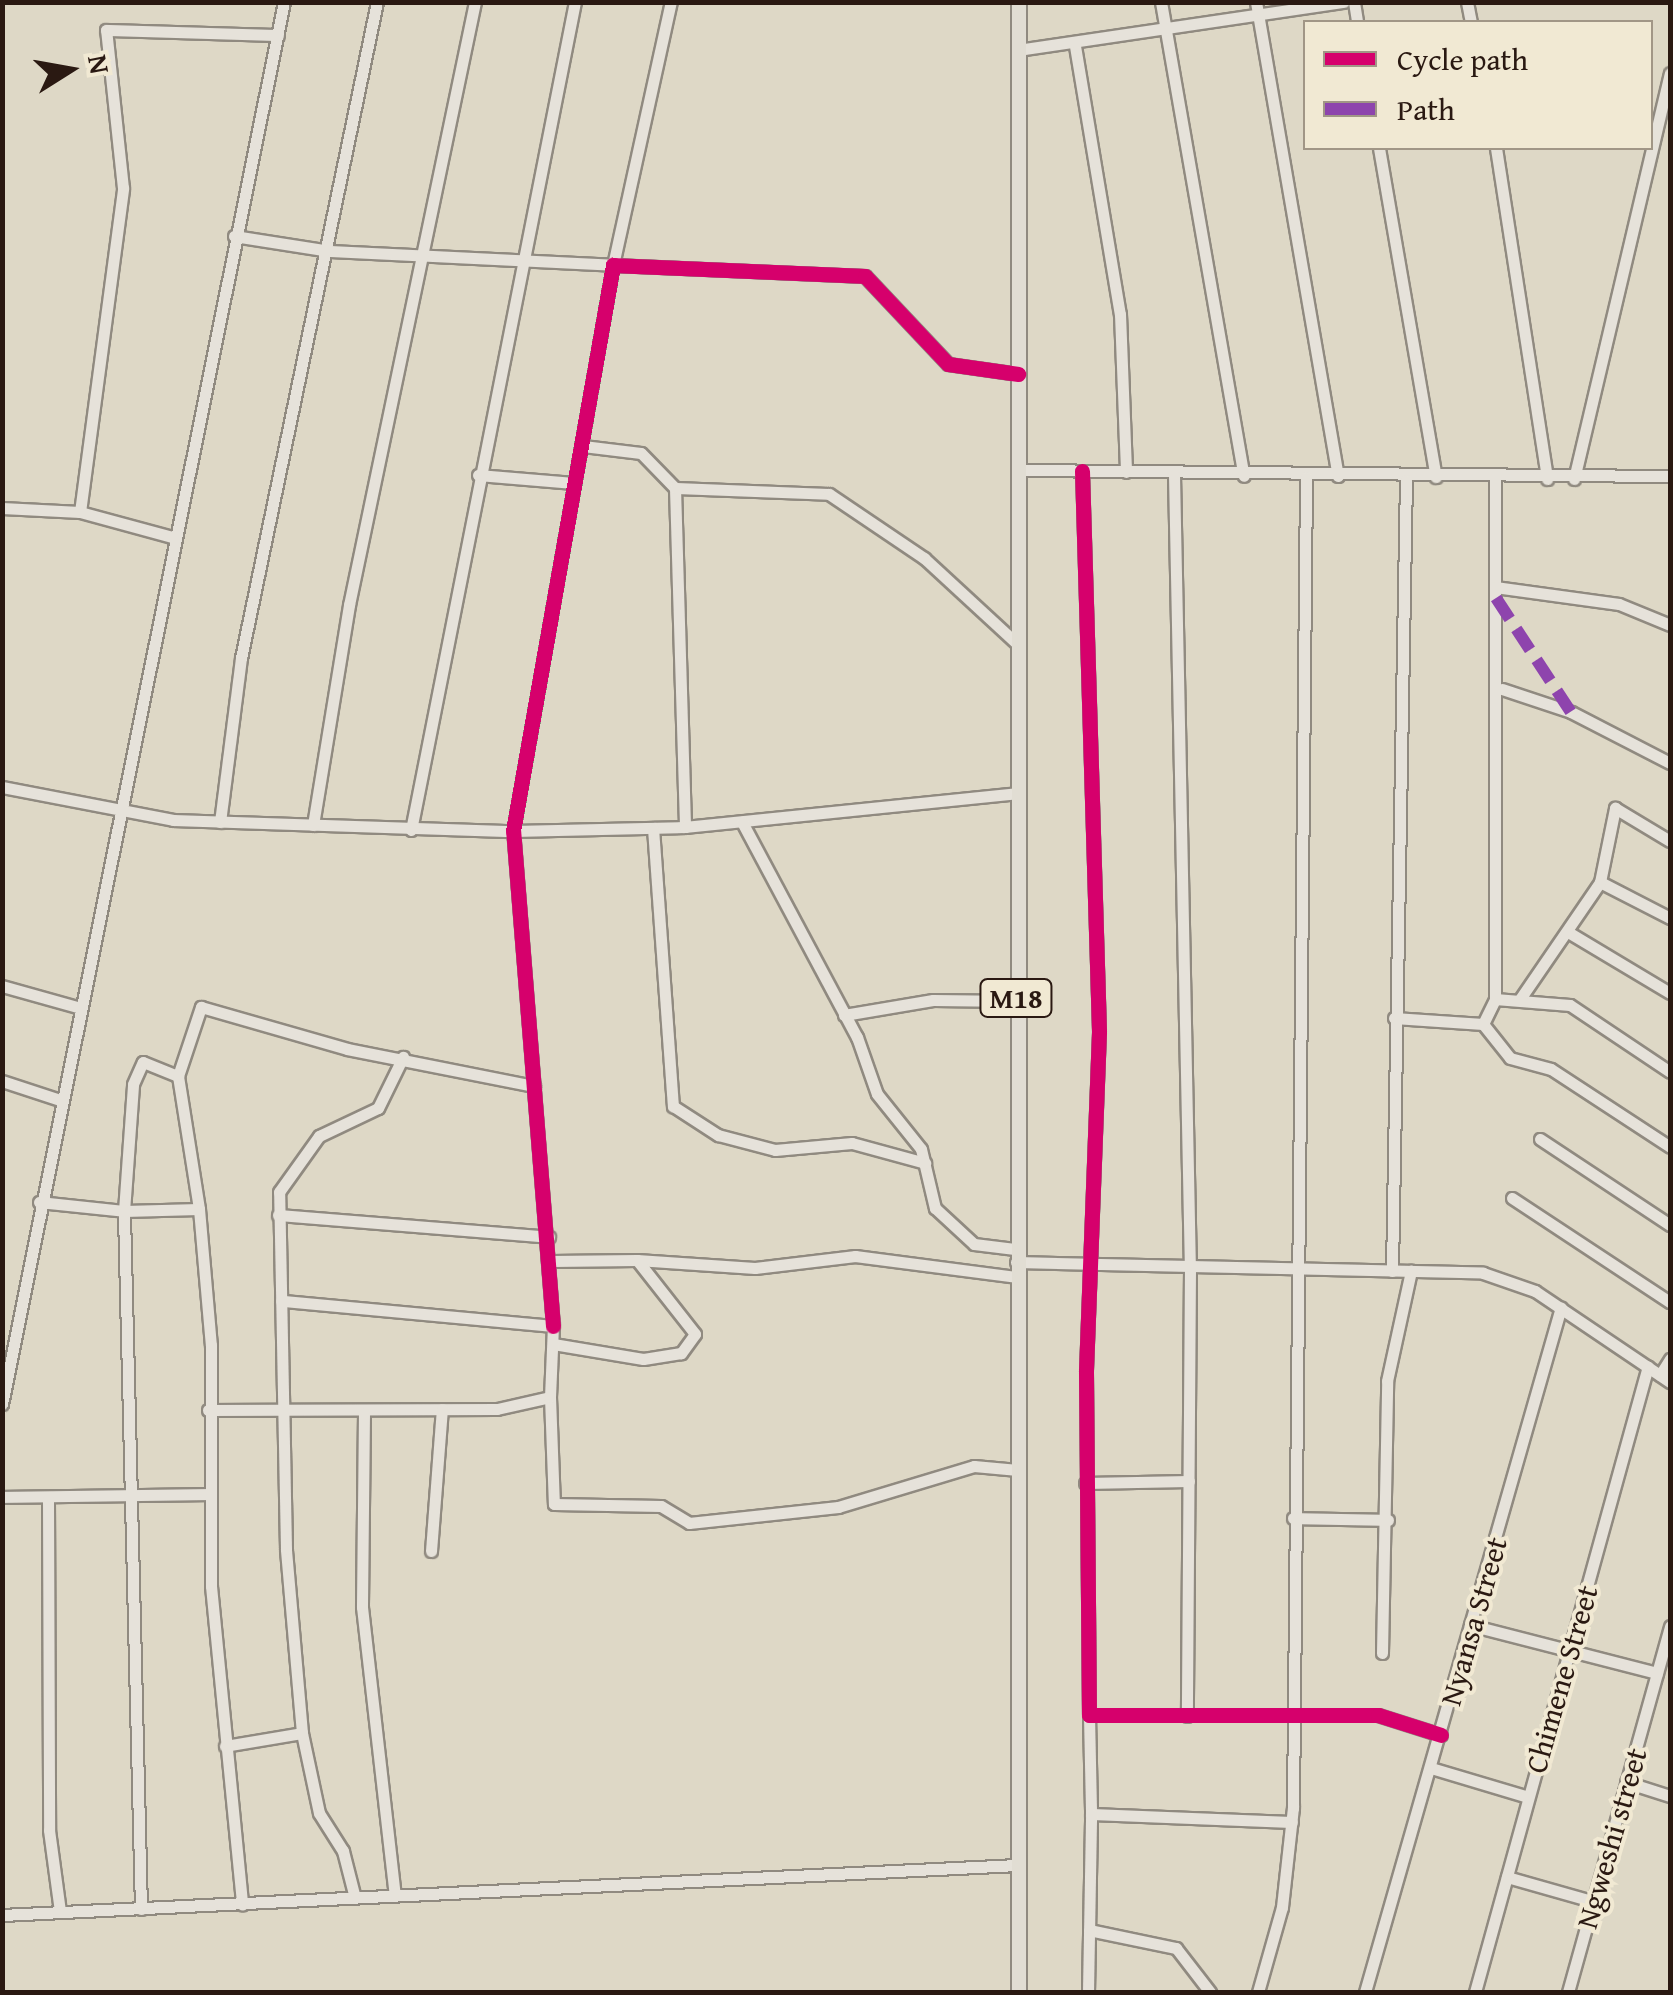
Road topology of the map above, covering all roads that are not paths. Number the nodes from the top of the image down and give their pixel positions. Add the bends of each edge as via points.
1 (284, 2) edge
2 (378, 2) edge
3 (475, 2) edge
4 (575, 2) edge
5 (671, 2) edge
6 (1018, 2) edge
7 (1161, 2) edge
8 (1256, 2) edge
9 (1344, 2) edge
10 (1259, 17) junction
11 (1166, 32) junction
12 (278, 36) junction
13 (1075, 46) junction
14 (1018, 50) junction
15 (1670, 73) edge
16 (1653, 145) edge
17 (1379, 150) edge
18 (1496, 150) edge
19 (1652, 150) edge
20 (234, 236) junction
21 (330, 252) junction
22 (425, 254) junction
23 (518, 258) junction
24 (614, 264) junction
25 (1018, 374) junction
26 (583, 446) junction
27 (1018, 470) junction
28 (1082, 471) junction
29 (1126, 472) junction
30 (478, 475) junction
31 (1174, 475) junction
32 (1244, 476) junction
33 (1338, 476) junction
34 (1670, 476) edge
35 (1306, 477) junction
36 (1436, 477) junction
37 (1495, 479) junction
38 (1547, 479) junction
39 (1406, 480) junction
40 (1574, 480) junction
41 (574, 482) junction
42 (675, 488) junction
43 (2, 508) edge
44 (80, 512) junction
45 (172, 536) junction
46 (1496, 588) junction
47 (1670, 625) edge
48 (1015, 642) junction
49 (1502, 690) junction
50 (1670, 763) edge
51 (2, 787) edge
52 (1018, 792) junction
53 (124, 814) junction
54 (220, 822) junction
55 (742, 822) junction
56 (313, 825) junction
57 (685, 827) junction
58 (653, 828) junction
59 (411, 830) junction
60 (513, 831) junction
61 (1670, 841) edge
62 (1600, 882) junction
63 (1670, 918) edge
64 (1568, 932) junction
65 (2, 986) edge
66 (1670, 994) edge
67 (1495, 999) junction
68 (1520, 1000) junction
69 (1016, 1001) junction
70 (77, 1007) junction
71 (844, 1015) junction
72 (1394, 1018) junction
73 (1482, 1024) junction
74 (403, 1057) junction
75 (1670, 1072) edge
76 (178, 1076) junction
77 (2, 1082) edge
78 (534, 1086) junction
79 (60, 1100) junction
80 (1540, 1138) dead end
81 (1670, 1148) edge
82 (925, 1164) junction
83 (1512, 1198) dead end
84 (39, 1202) junction
85 (199, 1209) junction
86 (124, 1211) junction
87 (278, 1215) junction
88 (1670, 1225) edge
89 (549, 1237) junction
90 (637, 1260) junction
91 (552, 1262) junction
92 (1016, 1263) junction
93 (1090, 1266) junction
94 (1190, 1269) junction
95 (1296, 1271) junction
96 (1392, 1271) junction
97 (1410, 1271) junction
98 (280, 1301) junction
99 (1670, 1302) edge
100 (1562, 1307) junction
101 (553, 1326) junction
102 (553, 1344) junction
103 (1670, 1359) edge
104 (1648, 1366) junction
105 (1665, 1378) edge
106 (550, 1397) junction
107 (2, 1404) edge
108 (442, 1409) junction
109 (208, 1410) junction
110 (290, 1412) junction
111 (364, 1412) junction
112 (1018, 1470) junction
113 (1189, 1481) junction
114 (1085, 1483) junction
115 (208, 1494) junction
116 (2, 1496) edge
117 (48, 1500) junction
118 (127, 1500) junction
119 (1293, 1518) junction
120 (1388, 1520) junction
121 (431, 1551) dead end
122 (1470, 1625) junction
123 (1670, 1626) edge
124 (1570, 1648) junction
125 (1382, 1653) dead end
126 (1657, 1672) junction
127 (1291, 1714) junction
128 (1090, 1715) junction
129 (1187, 1716) junction
130 (302, 1733) junction
131 (1441, 1735) junction
132 (224, 1746) junction
133 (1432, 1768) junction
134 (1626, 1782) junction
135 (1670, 1796) edge
136 (1528, 1798) junction
137 (1091, 1814) junction
138 (1292, 1822) junction
139 (1016, 1864) junction
140 (1507, 1877) junction
141 (395, 1895) junction
142 (354, 1898) junction
143 (1592, 1901) junction
144 (242, 1904) junction
145 (141, 1909) junction
146 (60, 1911) junction
147 (2, 1915) edge
148 (1088, 1930) junction
149 (1018, 1992) edge
150 (1088, 1992) edge
151 (1210, 1992) edge
152 (1258, 1992) edge
153 (1365, 1992) edge
154 (1475, 1992) edge
155 (1568, 1992) edge

1 - 12 street
2 - 21 street via 347,122
3 - 22 street
4 - 23 street
5 - 24 street
6 - 14 main road, M18
7 - 11 street
8 - 10 street
9 - 10 street
10 - 11 street
10 - 33 street
11 - 13 street
11 - 32 street
12 - 20 street
12 - 44 street via 106,30 122,188
13 - 14 street
13 - 29 street via 1120,314
14 - 25 main road, M18
15 - 16 street
17 - 36 street
18 - 38 street
19 - 40 street
20 - 21 street
20 - 45 street
21 - 22 street
21 - 54 street via 241,658
22 - 23 street
22 - 56 street via 348,605
23 - 24 street
23 - 30 street
24 - 25 street via 865,276 948,364
24 - 26 street
25 - 27 main road, M18
26 - 41 street
26 - 42 street via 641,452
27 - 28 street
27 - 48 main road, M18
28 - 29 street
28 - 93 street via 1099,1032
29 - 31 street
30 - 41 street
30 - 59 street
31 - 32 street
31 - 94 street
32 - 35 street
33 - 35 street
33 - 39 street
34 - 40 street
35 - 95 street
36 - 37 street
36 - 39 street
37 - 38 street
37 - 46 street
38 - 40 street
39 - 72 street
41 - 60 street
42 - 48 street via 829,494 924,558
42 - 57 street
43 - 44 street
44 - 45 street
45 - 53 street
46 - 47 street via 1618,604
46 - 49 street
48 - 52 main road, M18
49 - 50 street via 1571,712
49 - 67 street
51 - 53 street
52 - 55 street
52 - 69 main road, M18
53 - 54 street
53 - 70 street
54 - 56 street
55 - 57 street
55 - 71 street
56 - 59 street
57 - 58 street
58 - 60 street
58 - 82 street via 674,1106 718,1135 775,1150 852,1143
59 - 60 street
60 - 78 street
61 - 62 street via 1617,807
62 - 63 street
62 - 64 street
64 - 66 street
64 - 68 street
65 - 70 street
67 - 68 street
67 - 73 street
68 - 75 street via 1570,1004
69 - 71 street via 933,1000
69 - 92 main road, M18
70 - 79 street
71 - 82 street via 876,1094
72 - 73 street
72 - 96 street
73 - 81 street via 1510,1058 1551,1070
74 - 76 street via 201,1006
74 - 78 street
74 - 87 street via 370,1116 328,1130 292,1163
76 - 85 street
76 - 86 street via 138,1064
77 - 79 street
78 - 89 street
79 - 84 street
80 - 88 street
82 - 92 street via 935,1208 955,1234
83 - 99 street
84 - 86 street
84 - 107 street
85 - 86 street
85 - 109 street
86 - 118 street
87 - 89 street
87 - 98 street
89 - 91 street
90 - 91 street
90 - 92 street via 755,1268 856,1256
90 - 102 street via 693,1325 690,1348 614,1359
91 - 101 street
92 - 93 street
92 - 112 main road, M18
93 - 94 street
93 - 114 street
94 - 95 street
94 - 113 street
95 - 96 street
95 - 119 street
96 - 97 street
97 - 100 street via 1483,1272
97 - 120 street via 1387,1381
98 - 101 street
98 - 110 street
100 - 104 street
100 - 122 street, Nyansa Street
101 - 102 street
102 - 106 street
103 - 105 street
104 - 105 street
104 - 124 street, Chimene Street
106 - 108 street
106 - 112 street via 554,1504 661,1506 689,1523 838,1507 974,1466
108 - 111 street
108 - 121 street
109 - 110 street
109 - 115 street
110 - 111 street
110 - 130 street via 286,1549
111 - 141 street via 362,1607
112 - 139 main road, M18
113 - 114 street
113 - 129 street
114 - 128 street
115 - 118 street
115 - 132 street
116 - 117 street
117 - 118 street
117 - 146 street via 48,1830
118 - 145 street
119 - 120 street
119 - 127 street
120 - 125 street
122 - 124 street
122 - 131 street, Nyansa Street
123 - 126 street, Ngweshi street
124 - 126 street
124 - 136 street, Chimene Street
126 - 134 street, Ngweshi street
127 - 129 street
127 - 131 street via 1378,1715
127 - 138 street
128 - 129 street
128 - 137 street
130 - 132 street
130 - 142 street via 319,1813 343,1851
131 - 133 street, Nyansa Street
132 - 144 street
133 - 136 street
133 - 153 street, Nyansa Street
134 - 135 street
134 - 143 street, Ngweshi street
136 - 140 street, Chimene Street
137 - 138 street
137 - 148 street
138 - 152 street via 1281,1915
139 - 141 street
139 - 149 main road, M18
140 - 143 street
140 - 154 street, Chimene Street
141 - 142 street
142 - 144 street
143 - 155 street, Ngweshi street
144 - 145 street
145 - 146 street
146 - 147 street
148 - 150 street
148 - 151 street via 1176,1948

